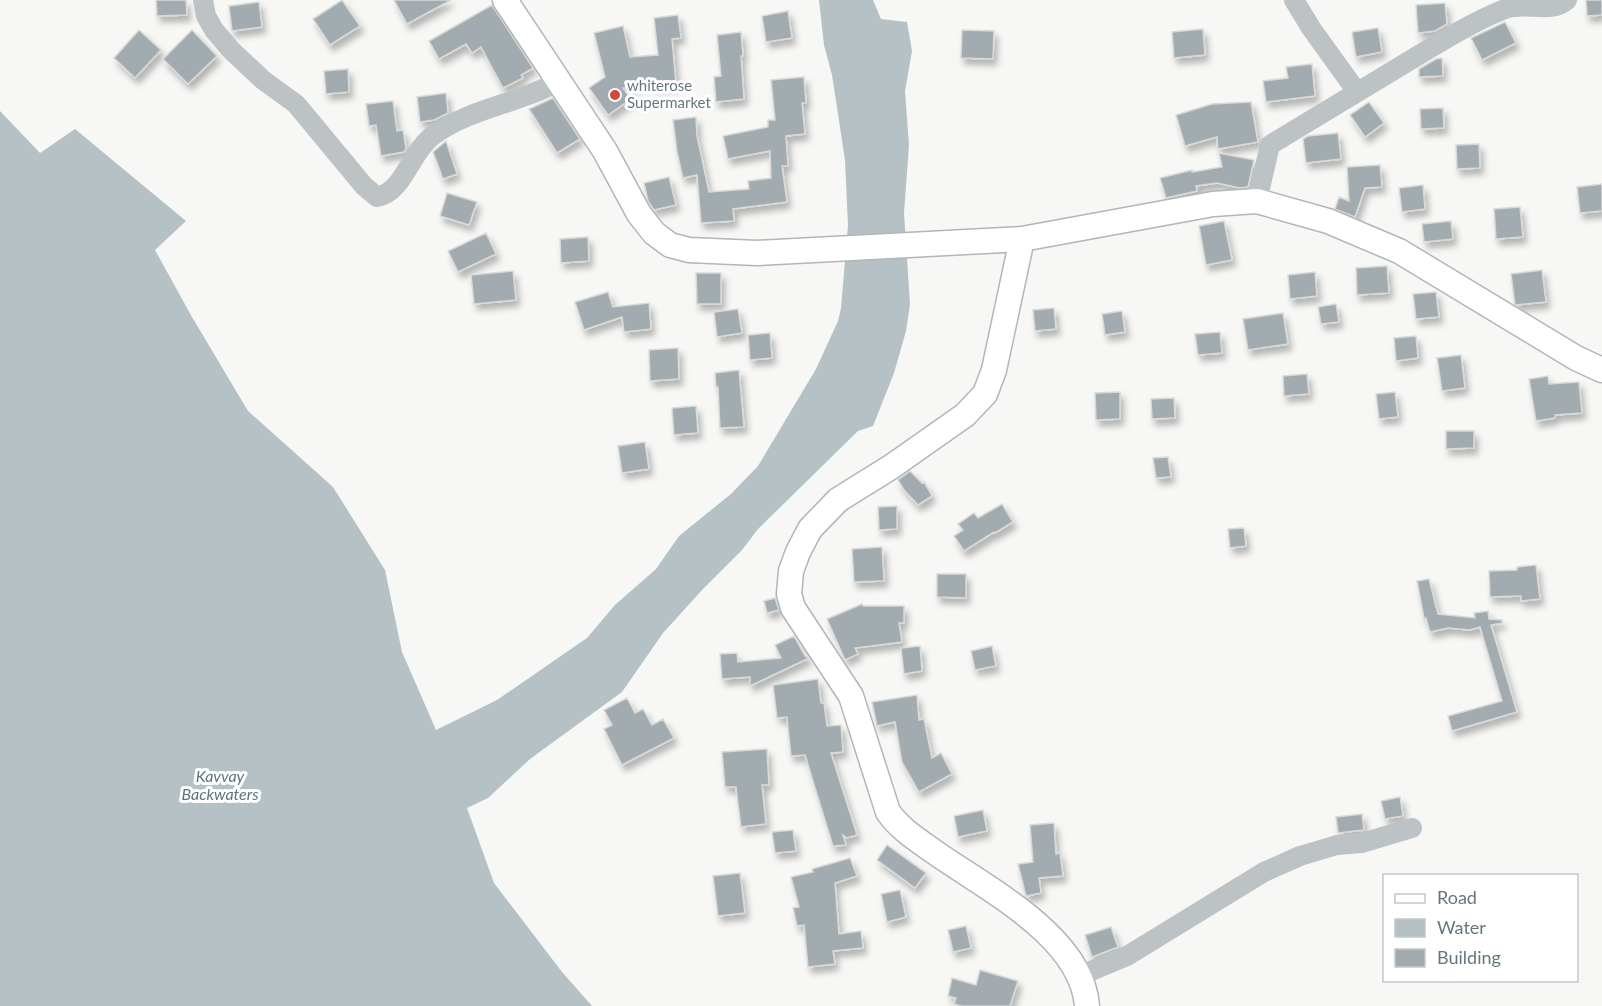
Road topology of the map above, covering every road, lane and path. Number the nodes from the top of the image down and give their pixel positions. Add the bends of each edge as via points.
1 (203, 0) edge
2 (505, 0) edge
3 (1294, 0) edge
4 (1567, 0) edge
5 (559, 81) junction
6 (1357, 92) junction
7 (1257, 201) junction
8 (1022, 239) junction
9 (1602, 369) edge
10 (1412, 828) dead end
11 (1079, 975) junction
12 (1087, 1006) edge

1 - 5 street via 206,16 226,44 263,80 296,104 377,197 397,186 417,150 432,136 495,105
2 - 5 main road
3 - 6 street
4 - 6 street via 1548,8 1508,8 1459,31
5 - 8 main road via 605,151 639,214 670,245 689,250 757,253
6 - 7 street via 1270,145
7 - 8 main road via 1213,204
7 - 9 main road via 1328,221 1399,251 1576,358
8 - 11 main road via 986,394 965,415 838,500 810,529 791,571 789,594 793,608 851,696 888,812 897,825 1035,921 1058,944
10 - 11 street via 1291,860 1264,872 1127,956
11 - 12 main road

